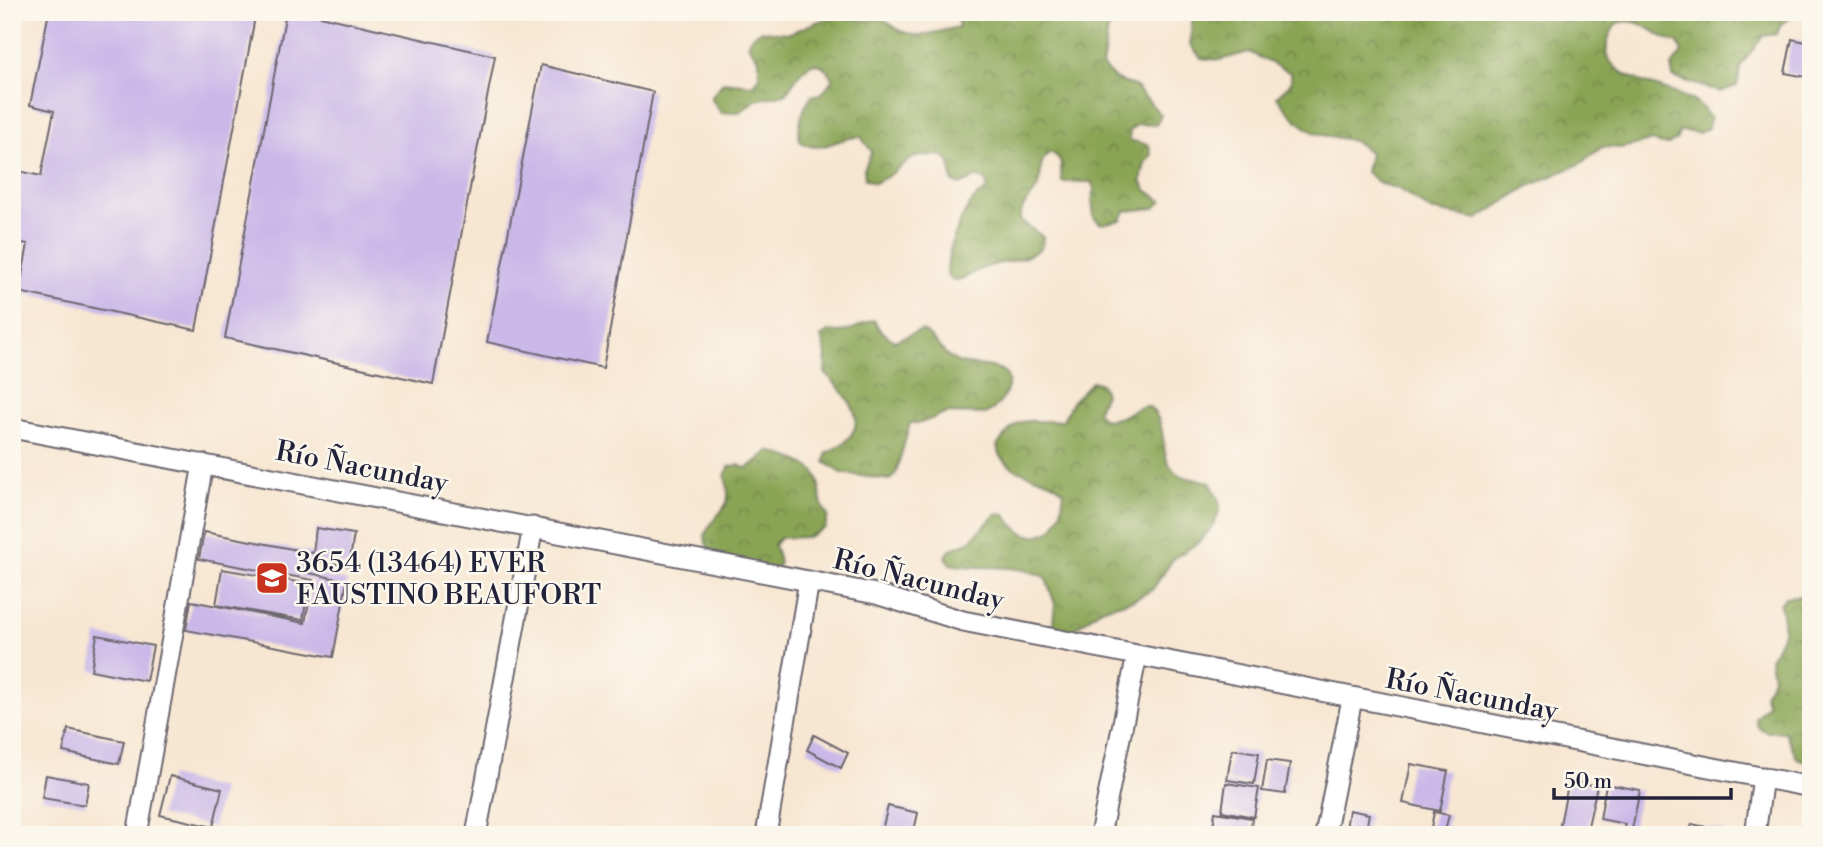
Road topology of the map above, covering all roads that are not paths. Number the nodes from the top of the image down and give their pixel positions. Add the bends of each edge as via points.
1 (12, 428) edge
2 (203, 464) junction
3 (533, 527) junction
4 (809, 580) junction
5 (1137, 655) junction
6 (1352, 699) junction
7 (1763, 778) junction
8 (1811, 787) edge
9 (137, 835) edge
10 (476, 835) edge
11 (766, 835) edge
12 (1100, 835) edge
13 (1325, 835) edge
14 (1755, 835) edge

1 - 2 street, Río Ñacunday
2 - 3 street, Río Ñacunday
2 - 9 street
3 - 4 street, Río Ñacunday
3 - 10 street
4 - 5 street, Río Ñacunday via 876,594 963,621
4 - 11 street
5 - 6 street, Río Ñacunday
5 - 12 street
6 - 7 street, Río Ñacunday
6 - 13 street
7 - 8 street, Río Ñacunday
7 - 14 street

